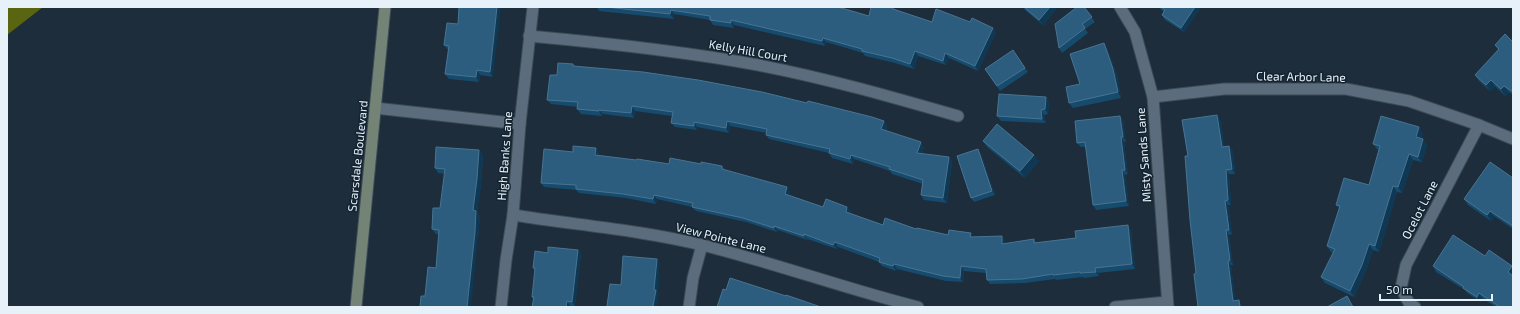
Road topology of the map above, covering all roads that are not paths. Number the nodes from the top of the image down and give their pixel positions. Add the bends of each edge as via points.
1 (385, 7) edge
2 (533, 7) edge
3 (1120, 7) edge
4 (529, 36) junction
5 (1154, 97) junction
6 (375, 108) junction
7 (958, 116) dead end
8 (520, 124) junction
9 (1479, 125) junction
10 (1513, 139) edge
11 (513, 215) junction
12 (702, 245) junction
13 (1168, 304) edge
14 (356, 307) edge
15 (501, 307) edge
16 (689, 307) edge
17 (918, 307) edge
18 (1115, 307) edge
19 (1415, 307) edge

1 - 6 main road, Scarsdale Boulevard
2 - 4 street, High Banks Lane
3 - 5 street, Misty Sands Lane via 1135,32
4 - 7 street, Kelly Hill Court via 646,48 758,65 869,91
4 - 8 street, High Banks Lane
5 - 9 street, Clear Arbor Lane via 1224,90 1346,89 1409,101
5 - 13 street, Misty Sands Lane
6 - 8 street
6 - 14 main road, Scarsdale Boulevard
8 - 11 street, High Banks Lane
9 - 10 street, Clear Arbor Lane
9 - 19 street, Ocelot Lane via 1406,265 1400,288 1409,303
11 - 12 street, View Pointe Lane
11 - 15 street, High Banks Lane
12 - 16 street via 693,278
12 - 17 street, View Pointe Lane
13 - 18 street

